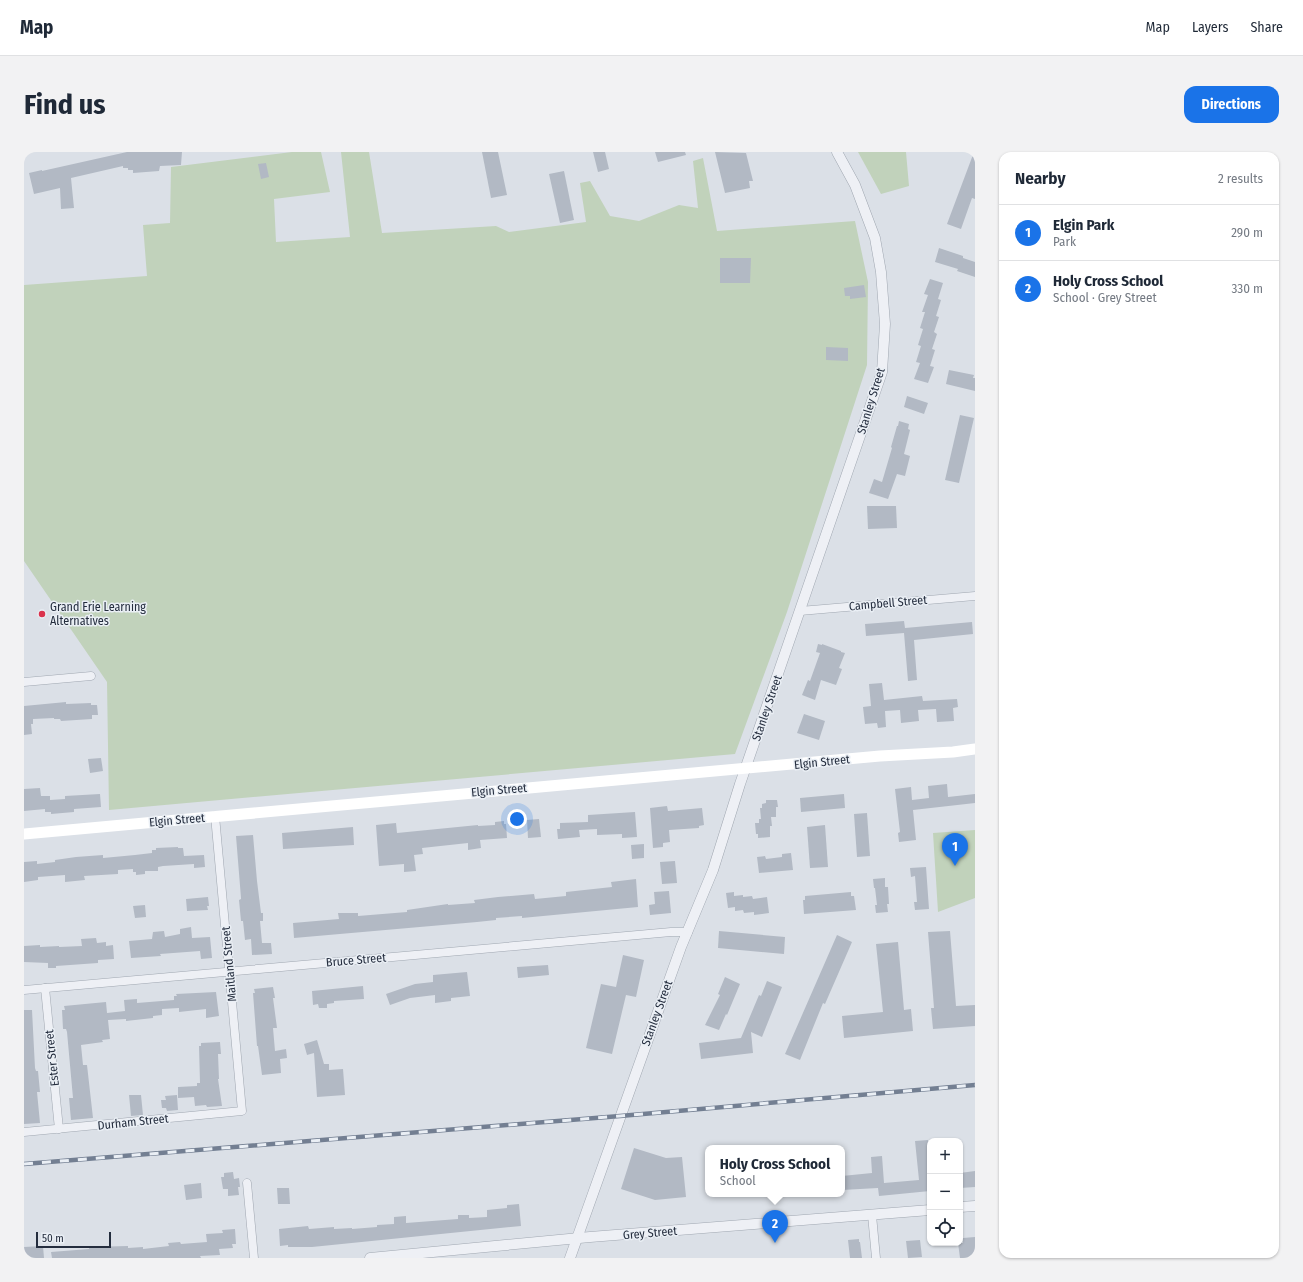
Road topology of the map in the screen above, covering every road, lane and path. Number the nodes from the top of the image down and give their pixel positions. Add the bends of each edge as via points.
1 (837, 152) edge
2 (975, 596) edge
3 (800, 611) junction
4 (91, 676) dead end
5 (24, 682) edge
6 (975, 749) edge
7 (747, 768) junction
8 (216, 816) junction
9 (24, 834) edge
10 (688, 932) junction
11 (229, 971) junction
12 (45, 988) junction
13 (24, 990) edge
14 (242, 1111) joint
15 (59, 1129) junction
16 (24, 1132) edge
17 (247, 1183) dead end
18 (975, 1206) edge
19 (963, 1207) edge
20 (927, 1210) edge
21 (872, 1215) junction
22 (577, 1239) junction
23 (254, 1258) edge
24 (370, 1258) edge
25 (570, 1258) edge
26 (876, 1258) edge

1 - 3 street, Stanley Street via 855,185 875,238 881,272 885,324 882,372
2 - 3 street, Campbell Street
3 - 7 street, Stanley Street
4 - 5 street
6 - 7 main road, Elgin Street
7 - 8 main road, Elgin Street
7 - 10 street, Stanley Street via 713,870
8 - 9 main road, Elgin Street
8 - 11 street, Maitland Street
10 - 11 street, Bruce Street
10 - 22 street, Stanley Street
11 - 12 street, Bruce Street
11 - 14 street, Maitland Street
12 - 13 street, Bruce Street
12 - 15 street, Ester Street
14 - 15 street, Durham Street
15 - 16 street, Durham Street
17 - 23 street
18 - 19 street
20 - 21 street, Grey Street
21 - 22 street, Grey Street
21 - 26 street
22 - 24 street, Grey Street
22 - 25 street, Stanley Street

